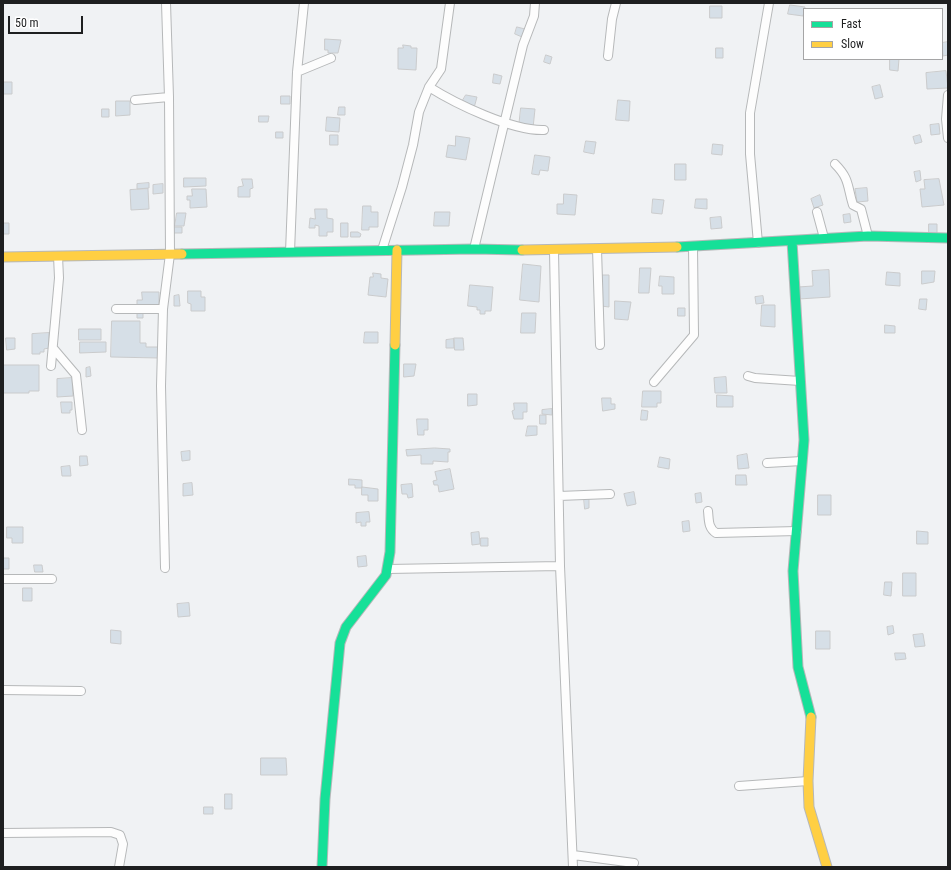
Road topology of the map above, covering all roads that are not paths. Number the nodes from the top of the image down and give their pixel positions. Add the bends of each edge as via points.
1 (166, 3) edge
2 (450, 3) edge
3 (535, 3) edge
4 (616, 3) edge
5 (769, 3) edge
6 (304, 4) edge
7 (608, 56) dead end
8 (331, 58) dead end
9 (297, 72) junction
10 (429, 87) junction
11 (948, 95) edge
12 (169, 97) junction
13 (135, 100) dead end
14 (504, 122) junction
15 (544, 130) dead end
16 (948, 138) edge
17 (835, 164) dead end
18 (817, 212) dead end
19 (868, 236) junction
20 (824, 238) junction
21 (948, 238) edge
22 (792, 241) junction
23 (758, 243) junction
24 (693, 247) junction
25 (474, 249) junction
26 (597, 249) junction
27 (382, 250) junction
28 (397, 250) junction
29 (554, 251) junction
30 (290, 252) junction
31 (170, 254) junction
32 (58, 256) junction
33 (3, 257) edge
34 (163, 309) junction
35 (116, 310) dead end
36 (600, 345) dead end
37 (53, 348) junction
38 (51, 366) dead end
39 (748, 376) dead end
40 (800, 381) junction
41 (654, 382) dead end
42 (82, 430) dead end
43 (802, 461) junction
44 (767, 463) dead end
45 (610, 494) dead end
46 (559, 496) junction
47 (708, 511) dead end
48 (796, 531) junction
49 (560, 566) junction
50 (166, 568) dead end
51 (388, 569) junction
52 (3, 579) edge
53 (52, 579) dead end
54 (3, 690) edge
55 (82, 691) dead end
56 (808, 781) junction
57 (739, 786) dead end
58 (3, 832) edge
59 (573, 855) junction
60 (634, 863) dead end
61 (119, 867) edge
62 (322, 867) edge
63 (573, 867) edge
64 (827, 867) edge

1 - 12 street
2 - 10 street via 441,69
3 - 14 street via 534,16
4 - 7 street
5 - 23 street via 750,113 750,154
6 - 9 street
8 - 9 street
9 - 30 street
10 - 14 street
10 - 27 street via 418,112 413,145
11 - 16 street
12 - 13 street
12 - 31 street
14 - 15 street via 531,131
14 - 25 street
17 - 19 street via 843,171 848,181 853,205 861,209
18 - 20 street
19 - 20 street
19 - 21 street
20 - 22 street
22 - 23 street
22 - 40 street
23 - 24 street
24 - 26 street
24 - 41 street via 694,335
25 - 28 street
25 - 29 street
26 - 29 street
26 - 36 street
27 - 28 street
27 - 30 street
28 - 51 street
29 - 46 street
30 - 31 street
31 - 32 street
31 - 34 street
32 - 33 street
32 - 37 street via 59,278
34 - 35 street
34 - 50 street
37 - 38 street
37 - 42 street via 76,375
39 - 40 street
40 - 43 street via 804,440
43 - 44 street
43 - 48 street
45 - 46 street
46 - 49 street
47 - 48 street via 709,525 716,533
48 - 56 street via 793,571 798,667 811,714
49 - 51 street
49 - 59 street
51 - 62 street via 346,627 340,643 325,799
52 - 53 street
54 - 55 street
56 - 57 street
56 - 64 street via 809,807
58 - 61 street via 112,832 120,836 123,844
59 - 60 street
59 - 63 street

